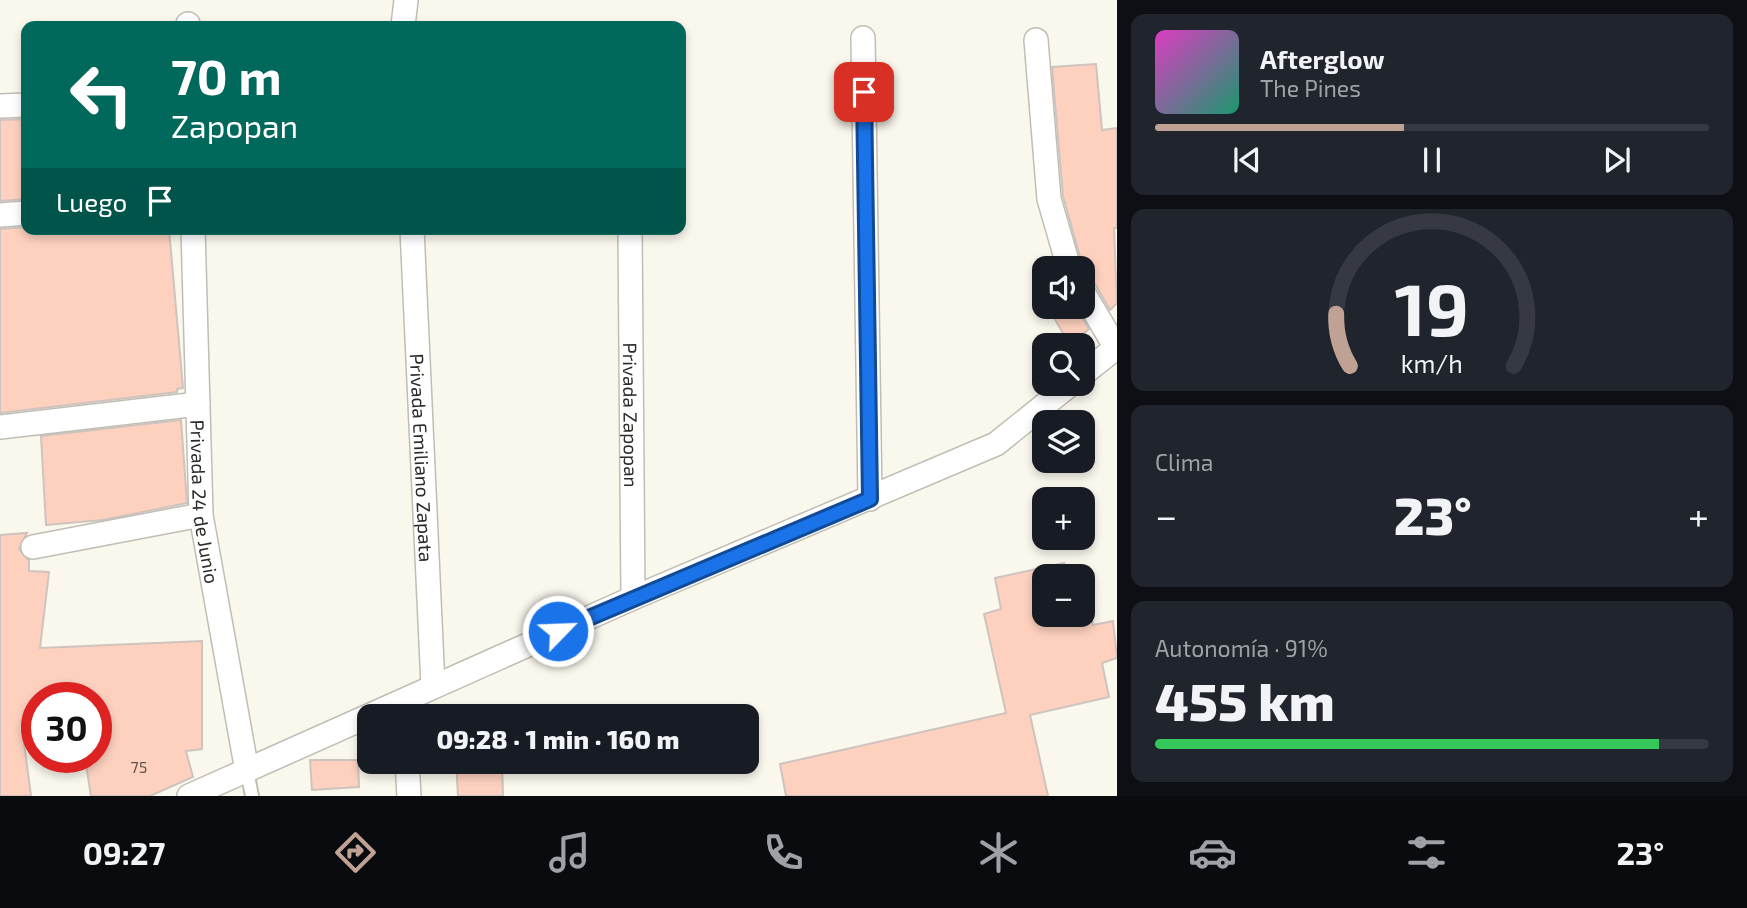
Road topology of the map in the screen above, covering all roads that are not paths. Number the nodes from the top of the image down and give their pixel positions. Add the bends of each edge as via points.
1 (406, 0) edge
2 (404, 21) edge
3 (863, 38) dead end
4 (1036, 40) dead end
5 (0, 106) edge
6 (21, 106) edge
7 (21, 213) edge
8 (0, 215) edge
9 (193, 235) edge
10 (412, 235) edge
11 (631, 235) edge
12 (1066, 256) edge
13 (1095, 312) edge
14 (1116, 347) edge
15 (1095, 364) edge
16 (1056, 396) edge
17 (198, 404) junction
18 (0, 427) edge
19 (870, 499) junction
20 (201, 515) junction
21 (33, 547) dead end
22 (633, 598) junction
23 (432, 686) junction
24 (247, 771) junction
25 (407, 774) edge
26 (189, 796) edge
27 (252, 796) edge
28 (408, 796) edge

1 - 2 street
3 - 19 street
4 - 12 street via 1049,199
5 - 6 street
7 - 8 street
9 - 17 street, Privada 24 de Junio
10 - 23 street, Privada Emiliano Zapata
11 - 22 street, Privada Zapopan
13 - 14 street
14 - 15 street
16 - 19 street via 996,444
17 - 18 street
17 - 20 street, Privada 24 de Junio
19 - 22 street
20 - 21 street
20 - 24 street, Privada 24 de Junio
22 - 23 street
23 - 24 street
24 - 26 street
24 - 27 lane
25 - 28 street

